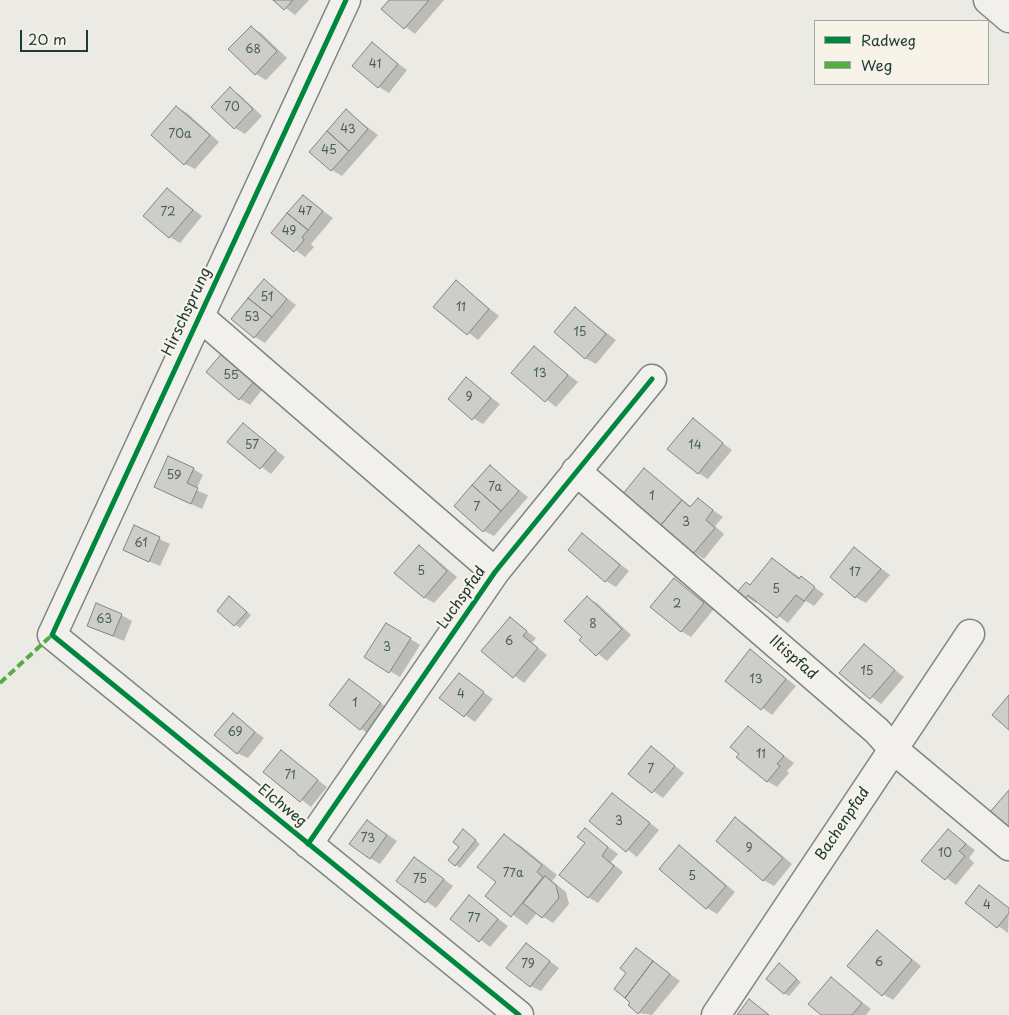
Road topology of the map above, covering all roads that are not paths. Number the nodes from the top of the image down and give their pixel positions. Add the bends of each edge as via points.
1 (346, 0) edge
2 (988, 0) edge
3 (1009, 18) edge
4 (199, 316) junction
5 (652, 379) dead end
6 (576, 471) junction
7 (495, 572) junction
8 (970, 634) dead end
9 (52, 635) joint
10 (893, 749) junction
11 (308, 844) junction
12 (1009, 846) edge
13 (519, 1015) edge
14 (716, 1015) edge

1 - 4 street, Hirschsprung
2 - 3 street
4 - 7 street
4 - 9 street, Hirschsprung
5 - 6 street, Luchspfad
6 - 7 street, Luchspfad
6 - 10 street, Iltispfad via 877,731
7 - 11 street, Luchspfad
8 - 10 street, Bachenpfad
9 - 11 street, Elchweg
10 - 12 street, Iltispfad
10 - 14 street, Bachenpfad
11 - 13 street, Elchweg

